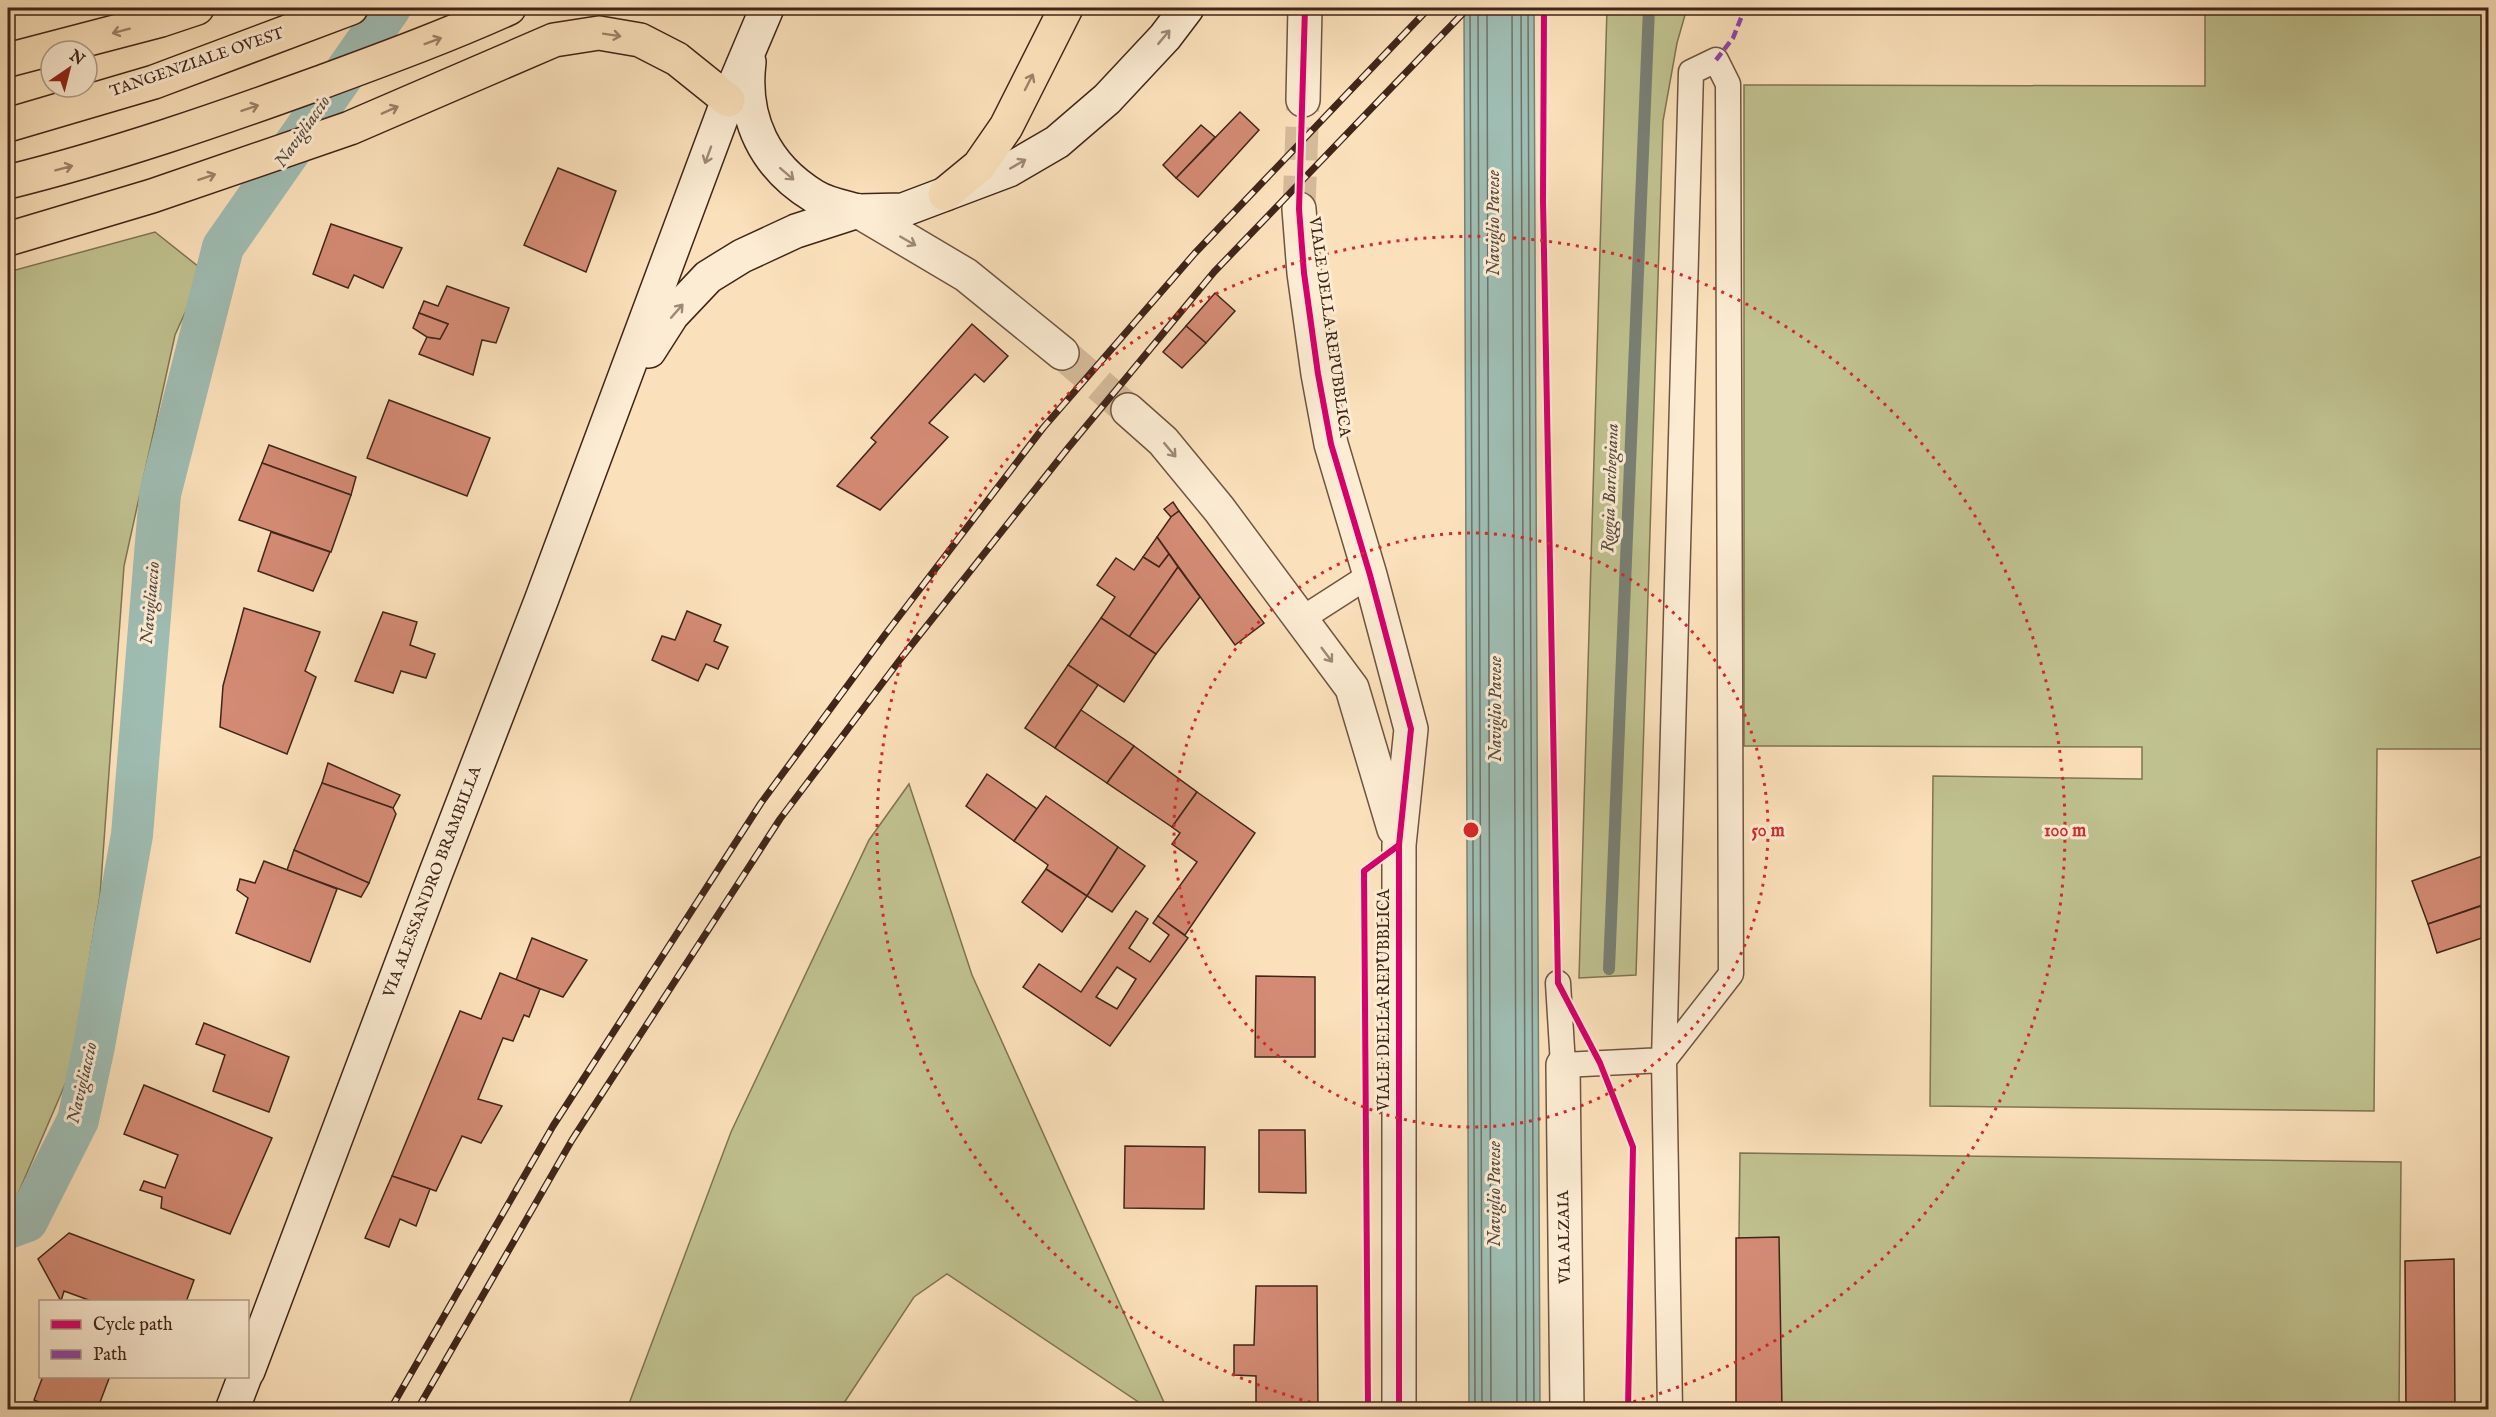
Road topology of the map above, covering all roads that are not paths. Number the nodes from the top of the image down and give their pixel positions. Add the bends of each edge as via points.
1 (197, 8) edge
2 (351, 8) edge
3 (509, 8) edge
4 (767, 8) edge
5 (1066, 8) edge
6 (1187, 8) edge
7 (1305, 8) edge
8 (752, 43) junction
9 (8, 60) edge
10 (728, 100) junction
11 (1303, 100) tunnel mouth
12 (8, 124) edge
13 (756, 132) junction
14 (8, 182) edge
15 (945, 194) junction
16 (1299, 209) tunnel mouth
17 (858, 211) junction
18 (8, 239) edge
19 (1062, 352) tunnel mouth
20 (620, 394) junction
21 (1128, 410) tunnel mouth
22 (1370, 575) junction
23 (1300, 620) junction
24 (1399, 845) junction
25 (1558, 983) dead end
26 (1664, 1060) junction
27 (1563, 1065) junction
28 (249, 1368) edge
29 (245, 1378) edge
30 (232, 1410) edge
31 (1399, 1410) edge
32 (1567, 1410) edge
33 (1670, 1410) edge

1 -> 9 highway
2 - 12 highway, TANGENZIALE OVEST via 154,82
14 -> 3 highway via 254,107 452,34
4 - 8 main road
15 -> 5 highway via 979,166 1006,127
15 -> 6 main road via 1009,170 1057,142 1107,99
7 - 11 main road
8 - 10 main road
8 - 13 main road via 746,88
10 - 13 main road
18 -> 10 highway via 152,196 350,128 554,40 599,33 640,40 677,59
10 -> 20 main road
13 -> 17 main road via 780,169 815,197
15 - 17 main road via 903,210
16 - 22 main road, VIALE DELLA REPUBBLICA via 1330,444
17 -> 19 main road via 966,275
20 -> 17 main road via 672,315 708,278 742,256 796,231
20 - 28 main road, VIA ALESSANDRO BRAMBILLA
21 -> 23 main road, VIALE DELLA REPUBBLICA via 1163,441 1219,509
22 - 23 lane
22 - 24 main road, VIALE DELLA REPUBBLICA via 1411,729
23 -> 24 main road, VIALE DELLA REPUBBLICA via 1352,688
24 - 31 main road, VIALE DELLA REPUBBLICA
25 - 27 lane
26 - 26 lane via 1731,974 1728,84 1716,60 1691,72
26 - 27 lane
26 - 33 lane
27 - 32 main road, VIA ALZAIA
29 - 30 main road

